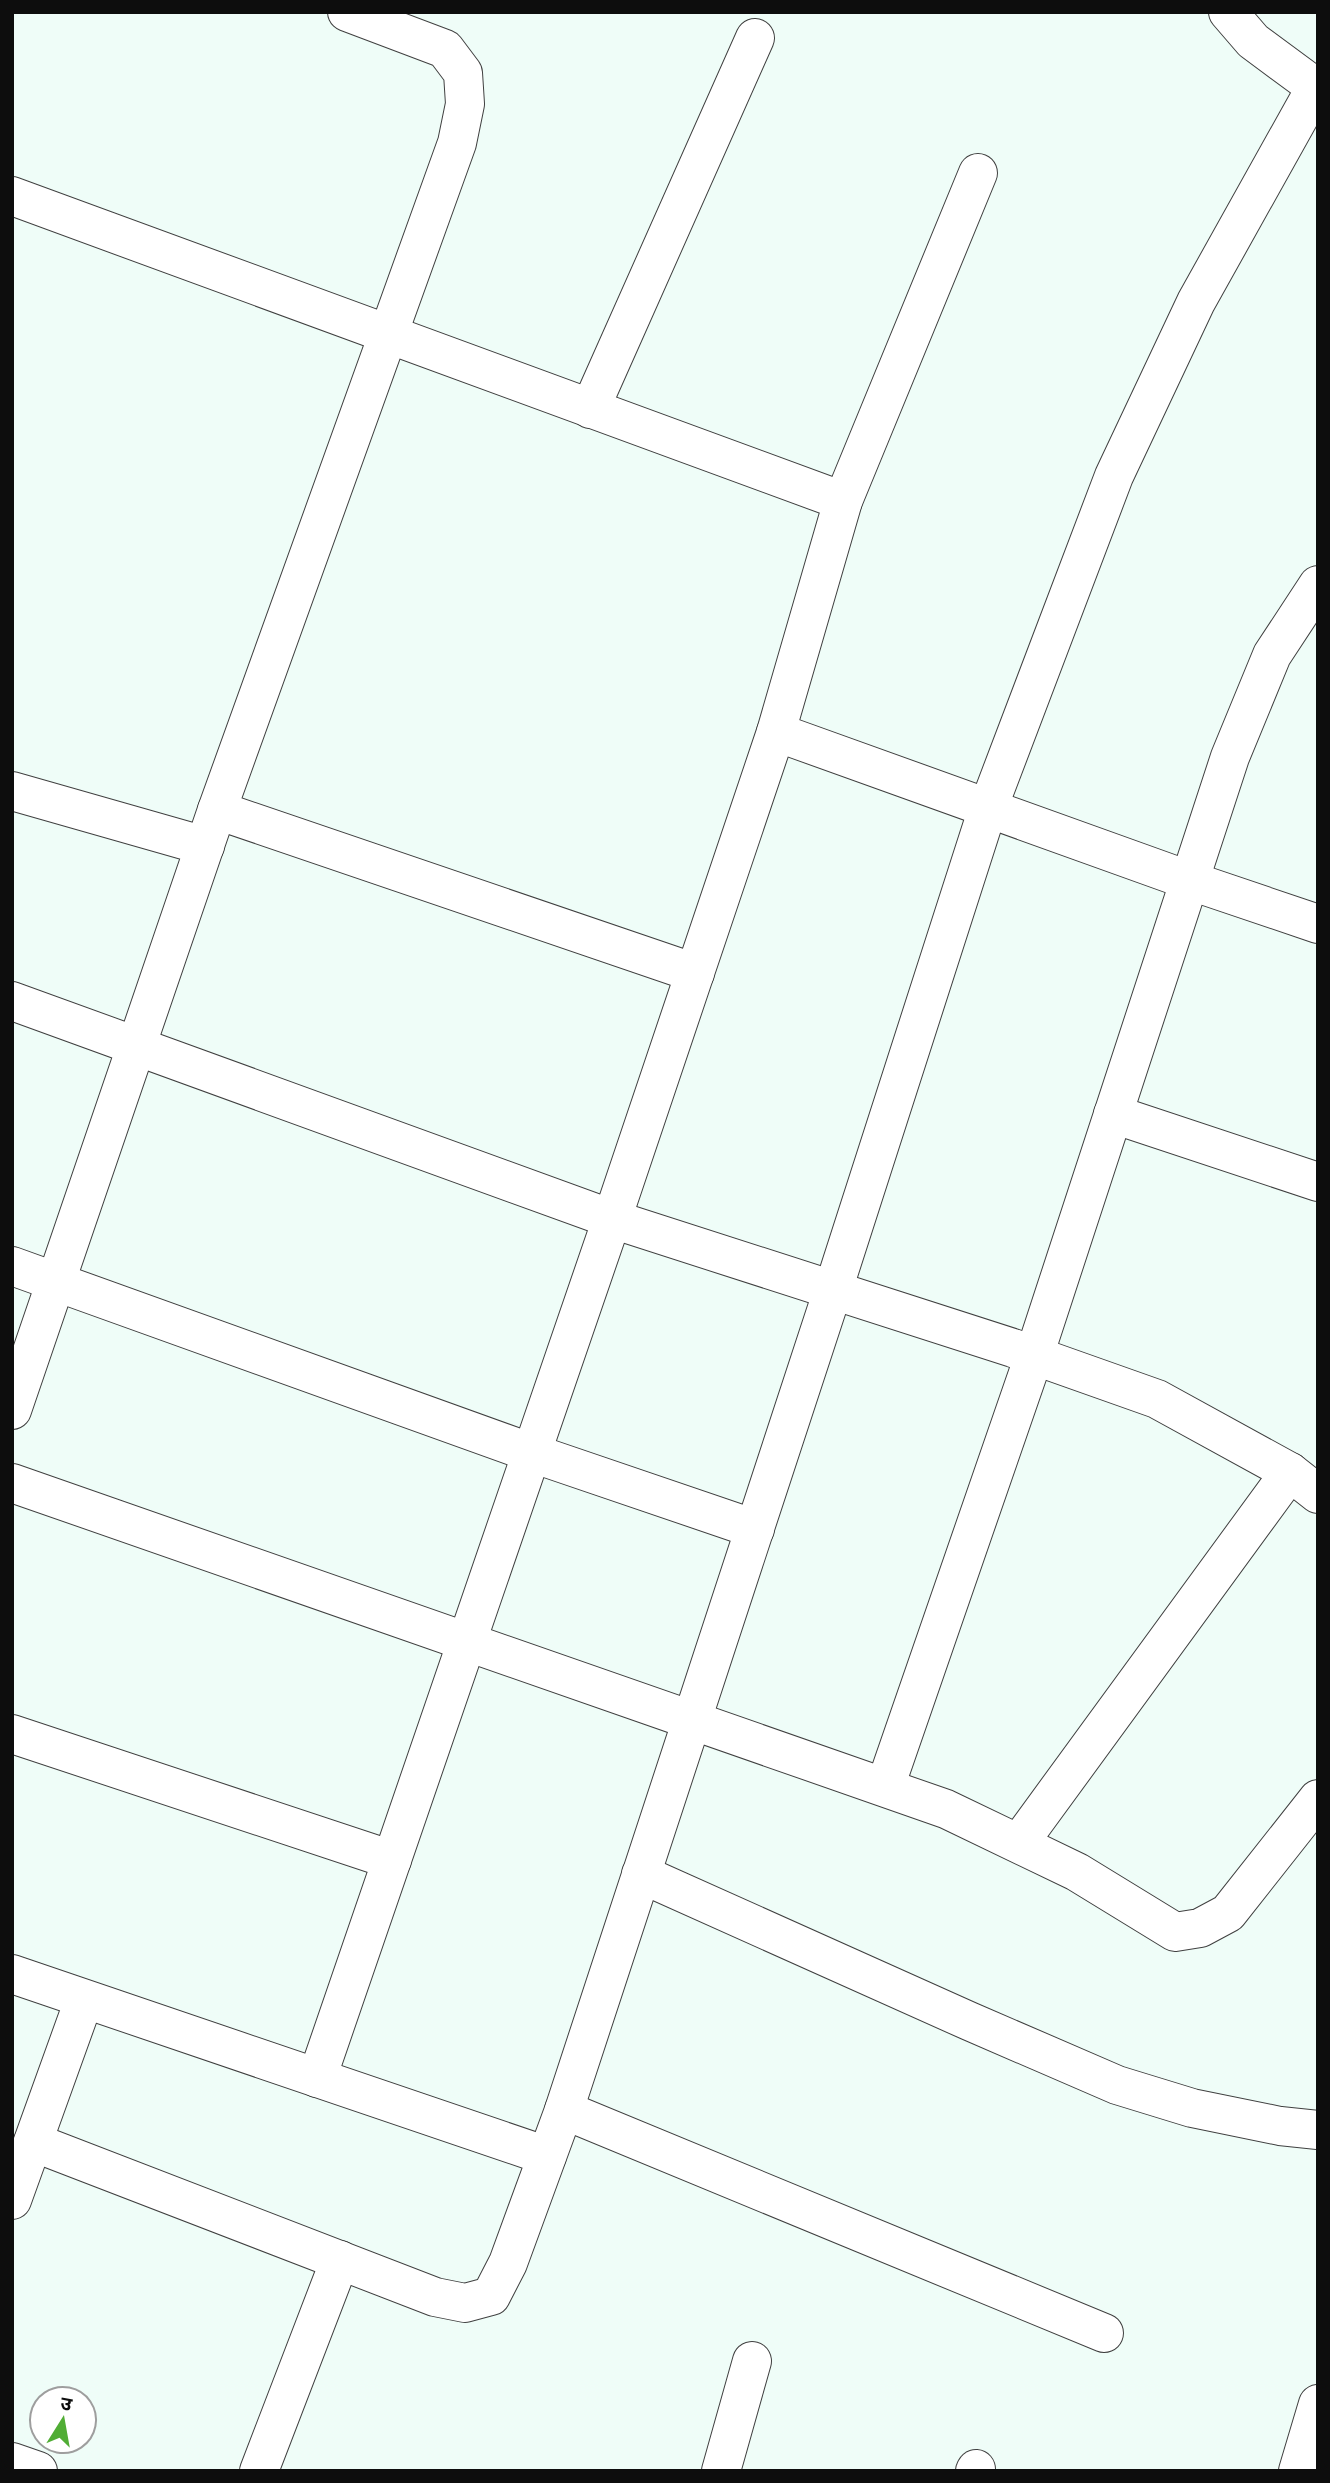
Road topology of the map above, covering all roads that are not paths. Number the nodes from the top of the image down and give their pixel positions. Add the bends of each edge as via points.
1 (347, 12) edge
2 (1228, 12) edge
3 (755, 38) dead end
4 (1317, 88) edge
5 (978, 173) dead end
6 (12, 196) edge
7 (388, 334) junction
8 (590, 409) junction
9 (843, 501) junction
10 (1318, 585) edge
11 (776, 732) junction
12 (12, 790) edge
13 (988, 808) junction
14 (217, 810) junction
15 (205, 846) junction
16 (1188, 880) junction
17 (1318, 924) edge
18 (695, 973) junction
19 (12, 1001) edge
20 (138, 1045) junction
21 (1113, 1114) junction
22 (1318, 1182) edge
23 (612, 1219) junction
24 (12, 1266) edge
25 (58, 1282) junction
26 (833, 1290) junction
27 (1034, 1356) junction
28 (12, 1410) edge
29 (532, 1453) junction
30 (12, 1483) edge
31 (1304, 1483) edge
32 (755, 1529) junction
33 (467, 1642) junction
34 (692, 1720) junction
35 (12, 1734) edge
36 (885, 1787) junction
37 (1318, 1799) edge
38 (1018, 1843) junction
39 (392, 1860) junction
40 (641, 1874) junction
41 (12, 1974) edge
42 (84, 2000) junction
43 (317, 2078) junction
44 (564, 2110) junction
45 (1318, 2130) edge
46 (33, 2142) junction
47 (547, 2156) junction
48 (12, 2200) edge
49 (340, 2260) junction
50 (1104, 2333) dead end
51 (752, 2361) dead end
52 (1318, 2404) edge
53 (12, 2462) edge
54 (38, 2471) edge
55 (259, 2471) edge
56 (721, 2471) edge
57 (1298, 2471) edge

1 - 7 street via 445,49 463,73 465,104 457,143
2 - 4 street via 1253,41
3 - 8 street
4 - 13 street via 1196,302 1114,476
5 - 9 street
6 - 7 street
7 - 8 street
7 - 14 street
8 - 9 street
9 - 11 street
10 - 16 street via 1272,655 1230,757
11 - 13 street
11 - 18 street
12 - 15 street
13 - 16 street
13 - 26 street
14 - 15 street
14 - 18 street
15 - 20 street
16 - 17 street
16 - 21 street
18 - 23 street
19 - 20 street
20 - 23 street
20 - 25 street
21 - 22 street
21 - 27 street
23 - 26 street
23 - 29 street
24 - 25 street
25 - 28 street
25 - 29 street
26 - 27 street
26 - 32 street
27 - 31 street via 1157,1399
27 - 36 street
29 - 32 street
29 - 33 street
30 - 33 street
31 - 38 street
32 - 34 street
33 - 34 street
33 - 39 street
34 - 36 street
34 - 40 street
35 - 39 street
36 - 38 street
37 - 38 street via 1227,1913 1200,1928 1175,1932 1077,1872
39 - 43 street
40 - 44 street
40 - 45 street via 1117,2085 1192,2108
41 - 42 street
42 - 43 street
42 - 46 street
43 - 47 street
44 - 47 street
44 - 50 street
46 - 48 street
46 - 49 street
47 - 49 street via 491,2297 465,2303 435,2297
49 - 55 street
51 - 56 street
52 - 57 street
53 - 54 street

